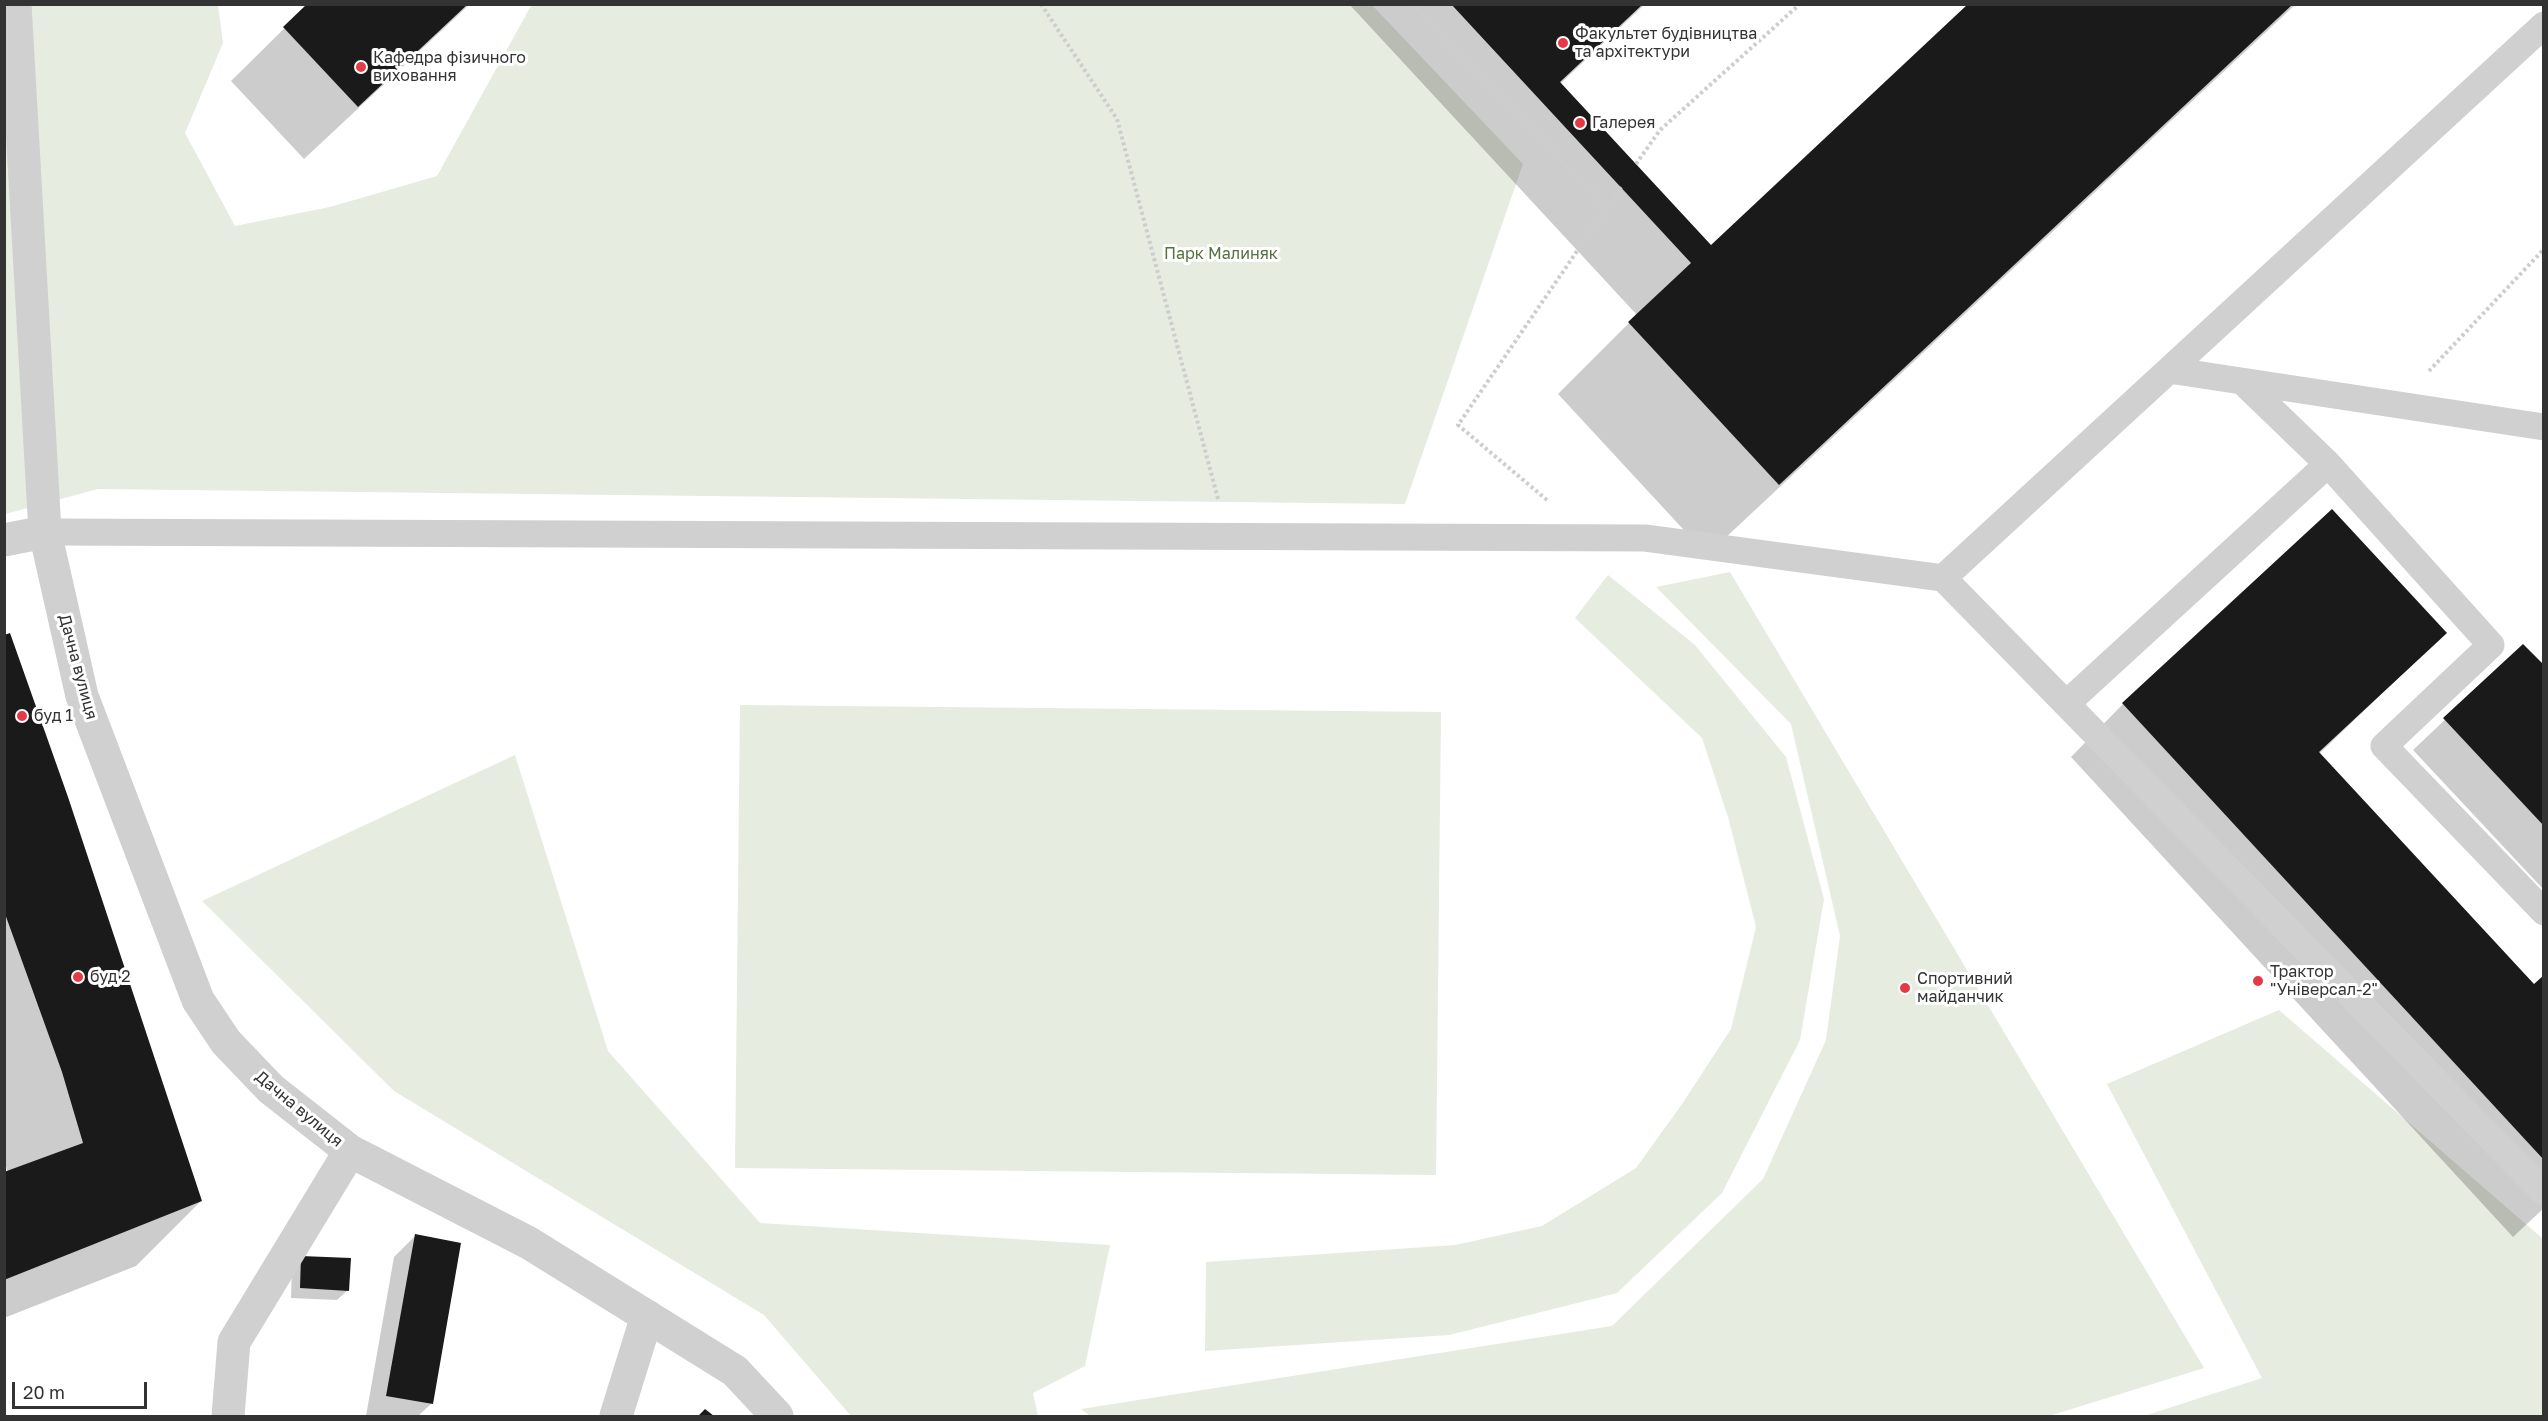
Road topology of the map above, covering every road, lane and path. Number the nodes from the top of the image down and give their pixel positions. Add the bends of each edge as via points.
1 (15, 4) edge
2 (1041, 4) edge
3 (1413, 4) edge
4 (1800, 4) edge
5 (2544, 25) edge
6 (1636, 164) dead end
7 (1621, 187) dead end
8 (1607, 207) junction
9 (2544, 249) edge
10 (2169, 370) junction
11 (2243, 382) junction
12 (2397, 405) junction
13 (2544, 427) edge
14 (2328, 464) junction
15 (45, 532) junction
16 (1228, 537) junction
17 (1590, 538) junction
18 (4, 540) edge
19 (1943, 578) junction
20 (2066, 704) junction
21 (2544, 912) edge
22 (350, 1151) junction
23 (2544, 1192) edge
24 (647, 1316) junction
25 (228, 1416) edge
26 (616, 1416) edge
27 (777, 1416) edge

1 - 15 street, Дачна вулиця
2 - 16 path via 1117,119
3 - 8 path
4 - 6 path via 1660,130
5 - 10 lane
7 - 8 path
8 - 17 path via 1458,425
9 - 12 path
10 - 11 lane
10 - 19 lane
11 - 12 lane
11 - 14 lane
12 - 13 lane
14 - 20 lane
14 - 21 lane via 2491,645 2384,746
15 - 16 lane
15 - 18 street
15 - 22 street, Дачна вулиця via 82,696 198,1000 226,1042 271,1089
16 - 17 lane
17 - 19 lane via 1645,538
19 - 20 lane
20 - 23 lane
22 - 24 street, Дачна вулиця via 529,1243
22 - 25 street via 234,1342
24 - 26 street
24 - 27 street, Дачна вулиця via 735,1371

